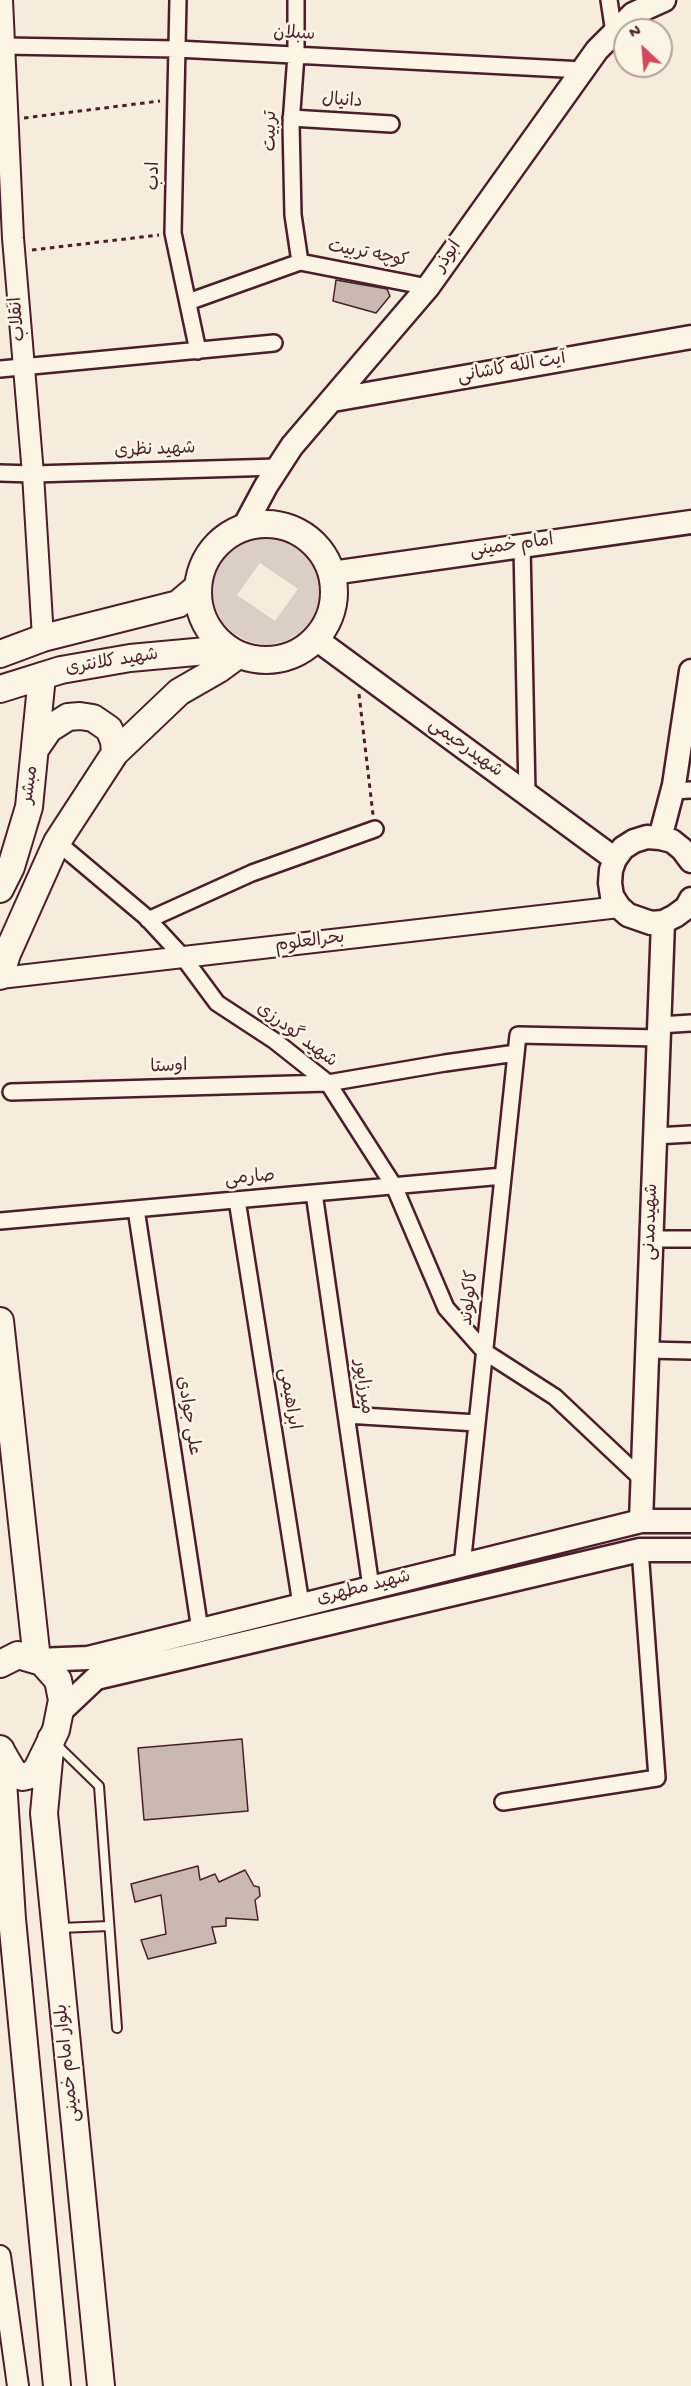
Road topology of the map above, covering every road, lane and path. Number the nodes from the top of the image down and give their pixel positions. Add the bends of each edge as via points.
1 (2, 0) edge
2 (178, 0) edge
3 (296, 0) edge
4 (609, 0) edge
5 (664, 0) edge
6 (629, 18) edge
7 (613, 26) edge
8 (613, 34) edge
9 (4, 46) junction
10 (177, 49) junction
11 (296, 55) junction
12 (583, 70) junction
13 (176, 100) junction
14 (5, 112) edge
15 (291, 118) junction
16 (391, 124) dead end
17 (6, 231) edge
18 (173, 233) junction
19 (14, 252) junction
20 (300, 262) junction
21 (428, 287) junction
22 (188, 302) junction
23 (691, 337) edge
24 (274, 343) dead end
25 (198, 351) junction
26 (23, 368) junction
27 (0, 369) edge
28 (333, 400) junction
29 (278, 467) junction
30 (0, 472) edge
31 (33, 474) junction
32 (691, 522) edge
33 (244, 527) junction
34 (522, 546) junction
35 (332, 573) junction
36 (198, 587) junction
37 (43, 638) junction
38 (316, 639) junction
39 (233, 652) junction
40 (0, 654) edge
41 (356, 669) junction
42 (42, 676) junction
43 (690, 681) edge
44 (0, 689) edge
45 (36, 748) junction
46 (115, 753) junction
47 (682, 791) edge
48 (527, 794) junction
49 (375, 829) joint
50 (660, 838) junction
51 (57, 842) junction
52 (7, 854) edge
53 (615, 859) junction
54 (691, 861) edge
55 (0, 888) edge
56 (691, 899) edge
57 (619, 907) junction
58 (148, 920) junction
59 (663, 922) junction
60 (183, 957) junction
61 (0, 977) edge
62 (691, 1023) edge
63 (659, 1031) junction
64 (516, 1053) junction
65 (328, 1083) junction
66 (11, 1092) dead end
67 (691, 1134) edge
68 (655, 1136) junction
69 (503, 1176) junction
70 (394, 1186) junction
71 (314, 1193) junction
72 (237, 1200) junction
73 (136, 1209) junction
74 (0, 1221) edge
75 (651, 1239) junction
76 (691, 1239) edge
77 (0, 1321) edge
78 (647, 1350) junction
79 (691, 1351) edge
80 (484, 1353) junction
81 (346, 1415) junction
82 (477, 1423) junction
83 (643, 1480) junction
84 (641, 1521) junction
85 (691, 1521) edge
86 (640, 1550) junction
87 (691, 1550) edge
88 (462, 1566) junction
89 (371, 1587) junction
90 (301, 1605) junction
91 (200, 1630) junction
92 (0, 1656) edge
93 (37, 1660) junction
94 (0, 1664) edge
95 (60, 1712) junction
96 (51, 1739) junction
97 (0, 1749) edge
98 (502, 1802) dead end
99 (109, 1926) junction
100 (56, 1928) junction
101 (117, 2028) dead end
102 (0, 2256) edge
103 (18, 2386) edge
104 (57, 2386) edge
105 (101, 2386) edge

1 - 9 street, انقلاب
2 - 10 street, ادب
3 - 11 street, تربیت
4 - 7 street
5 - 6 main road, ابوذر
8 - 12 main road, ابوذر
9 - 10 street, سبلان
9 - 14 street, انقلاب
10 - 11 street, سبلان
10 - 13 street, ادب
11 - 12 street, سبلان
11 - 15 street, تربیت
12 - 21 main road, ابوذر
13 - 14 path
13 - 18 street, ادب
14 - 17 street, انقلاب
15 - 16 street, دانیال
15 - 20 street, تربیت via 293,215
17 - 19 street, انقلاب
18 - 19 path
18 - 22 street, ادب
19 - 26 street, انقلاب
20 - 21 street, کوچه تربیت
20 - 22 street
21 - 28 main road, ابوذر
22 - 25 street, ادب
23 - 28 main road, آیت الله کاشانی
24 - 25 street
25 - 26 street
26 - 27 street
26 - 31 street, انقلاب
28 - 29 main road, ابوذر
29 - 31 street, شهید نظری
29 - 33 main road, ابوذر
30 - 31 street, شهید نظری
31 - 37 street, انقلاب
32 - 34 main road, امام خمینی
33 - 35 main road via 266,523 288,527 308,537 323,553
33 - 36 main road via 226,536 212,550
34 - 35 main road, امام خمینی
34 - 48 street
35 - 38 main road via 335,596 329,620
36 - 37 main road, شهید کلانتری via 178,604
36 - 39 main road via 204,622 214,637
37 - 40 main road, شهید کلانتری
38 - 39 main road via 299,652 279,659 259,660
38 - 41 main road, شهیدرحیمی
39 - 42 main road, شهید کلانتری via 130,658
39 - 46 main road via 219,669 179,692
41 - 48 main road, شهیدرحیمی
41 - 49 path
42 - 44 main road, شهید کلانتری
42 - 45 main road, مبشر
43 - 47 main road
45 - 46 main road via 49,729 68,717 80,716 93,718 109,729
45 - 52 main road, مبشر via 29,807
46 - 51 main road
47 - 50 main road
48 - 53 main road, شهیدرحیمی
49 - 58 street via 252,873
50 - 53 main road via 634,841
50 - 54 main road via 682,849
51 - 58 street, شهید گودرزی
51 - 61 main road
52 - 55 main road, مبشر
53 - 57 main road via 610,883
56 - 59 main road via 686,908
57 - 59 main road via 639,921
57 - 60 street, بحرالعلوم
58 - 60 street, شهید گودرزی
59 - 63 main road, شهیدمدنی
60 - 61 street, بحرالعلوم
60 - 65 street, شهید گودرزی via 217,1003 275,1041
62 - 63 street
63 - 64 street, کاکولوند via 518,1035
63 - 68 main road, شهیدمدنی
64 - 65 street, اوستا
64 - 69 street, کاکولوند
65 - 66 street, اوستا
65 - 70 street, شهید گودرزی
67 - 68 street
68 - 75 main road, شهیدمدنی
69 - 70 street, صارمی
69 - 80 street, کاکولوند
70 - 71 street, صارمی
70 - 80 street, شهید گودرزی via 446,1308
71 - 72 street, صارمی
71 - 81 street, میرزاپور
72 - 73 street, صارمی
72 - 90 street, ابراهیمی
73 - 74 street, صارمی
73 - 91 street, علی جوادی
75 - 76 street
75 - 78 main road, شهیدمدنی
77 - 93 main road
78 - 79 street
78 - 83 main road, شهیدمدنی
80 - 82 street, کاکولوند
80 - 83 street, شهید گودرزی via 555,1397
81 - 82 street
81 - 89 street, میرزاپور
82 - 88 street, کاکولوند
83 - 84 main road, شهیدمدنی
84 - 85 main road, شهید مطهری
84 - 86 street
84 - 88 main road, شهید مطهری
86 - 87 main road, شهید مطهری
86 - 95 main road, شهید مطهری via 96,1678
86 - 98 street via 657,1778
88 - 89 main road, شهید مطهری
89 - 90 main road, شهید مطهری
90 - 91 main road, شهید مطهری
91 - 93 main road, شهید مطهری via 88,1658
92 - 94 main road
93 - 94 main road via 18,1655
93 - 95 main road via 58,1680
95 - 96 main road
96 - 97 main road via 38,1769 23,1777 14,1773
96 - 99 lane via 99,1786
96 - 100 main road, بلوار امام خمینی via 44,1813
97 - 104 main road via 12,1919
99 - 100 lane
99 - 101 lane
100 - 105 main road, بلوار امام خمینی
102 - 103 street

